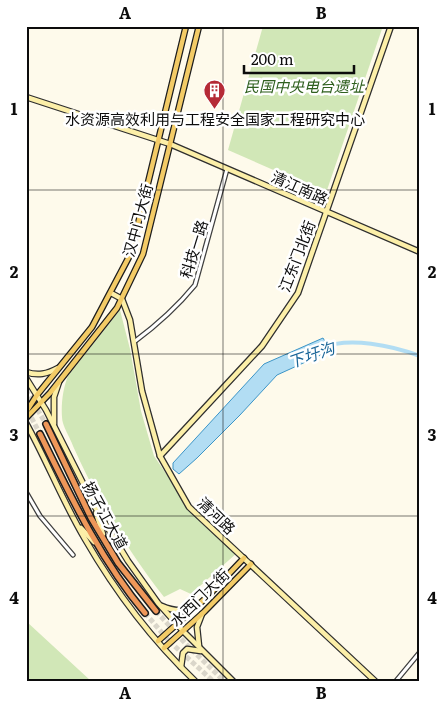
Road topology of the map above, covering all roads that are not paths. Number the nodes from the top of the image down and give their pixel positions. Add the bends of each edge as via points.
1 (186, 26) edge
2 (199, 26) edge
3 (391, 26) edge
4 (26, 97) edge
5 (158, 140) junction
6 (170, 144) junction
7 (227, 169) junction
8 (327, 212) junction
9 (420, 252) edge
10 (111, 293) junction
11 (122, 299) junction
12 (134, 342) junction
13 (60, 367) junction
14 (26, 372) edge
15 (28, 380) edge
16 (60, 380) junction
17 (26, 390) edge
18 (36, 395) junction
19 (41, 402) junction
20 (26, 412) edge
21 (26, 418) edge
22 (26, 423) edge
23 (46, 424) tunnel mouth
24 (55, 427) junction
25 (40, 434) tunnel mouth
26 (160, 456) junction
27 (26, 492) edge
28 (95, 507) junction
29 (76, 523) junction
30 (105, 540) junction
31 (98, 546) junction
32 (73, 556) dead end
33 (244, 558) junction
34 (251, 564) junction
35 (161, 606) junction
36 (196, 607) junction
37 (156, 611) tunnel mouth
38 (145, 613) tunnel mouth
39 (202, 614) junction
40 (177, 624) junction
41 (183, 631) junction
42 (158, 641) junction
43 (164, 648) junction
44 (201, 650) junction
45 (420, 652) edge
46 (182, 668) junction
47 (195, 681) edge
48 (233, 681) edge
49 (375, 681) edge
50 (396, 681) edge

1 - 5 main road, 汉中门大街
2 - 6 main road, 汉中门大街
3 - 8 main road, 江东门北街
4 - 5 main road, 清江南路
5 - 6 main road, 清江南路
5 - 10 main road, 汉中门大街 via 131,253
6 - 7 main road, 清江南路
6 - 11 main road, 汉中门大街 via 143,254
7 - 8 main road, 清江南路
7 - 12 street, 科技一路 via 195,285 161,322
8 - 9 main road, 清江南路
8 - 26 main road, 江东门北街 via 298,293 262,346
10 - 11 main road
10 - 13 main road, 汉中门大街 via 92,327
11 - 12 main road, 清河路
11 - 16 main road, 汉中门大街
12 - 26 main road, 清河路 via 142,391
13 - 14 main road via 49,374
13 - 18 main road, 汉中门大街
15 - 17 main road
15 - 18 main road
16 - 19 main road, 汉中门大街
16 - 24 main road via 54,397
18 - 19 main road
18 - 20 main road, 汉中门大街
19 - 21 main road, 汉中门大街
19 - 24 main road
22 - 29 main road
23 - 30 highway, 扬子江大道 via 91,518
24 - 28 main road
25 - 31 highway, 扬子江大道
26 - 33 main road, 清河路 via 189,507
27 - 32 street via 40,516
28 - 30 main road
28 - 35 main road
29 - 31 main road
29 - 42 main road via 114,586
30 - 37 highway, 扬子江大道 via 126,574
31 - 38 highway, 扬子江大道
33 - 34 main road, 清河路
33 - 36 main road, 水西门大街
34 - 39 main road, 水西门大街
34 - 49 main road, 清河路
35 - 36 main road via 186,611
35 - 40 main road
36 - 40 main road, 水西门大街
39 - 41 main road, 水西门大街
39 - 44 main road via 197,627
40 - 41 main road
40 - 42 main road, 水西门大街
41 - 43 main road, 水西门大街
41 - 44 main road
42 - 43 main road
43 - 46 main road
44 - 46 main road via 187,649 183,653
44 - 48 main road
45 - 50 street
46 - 47 main road

